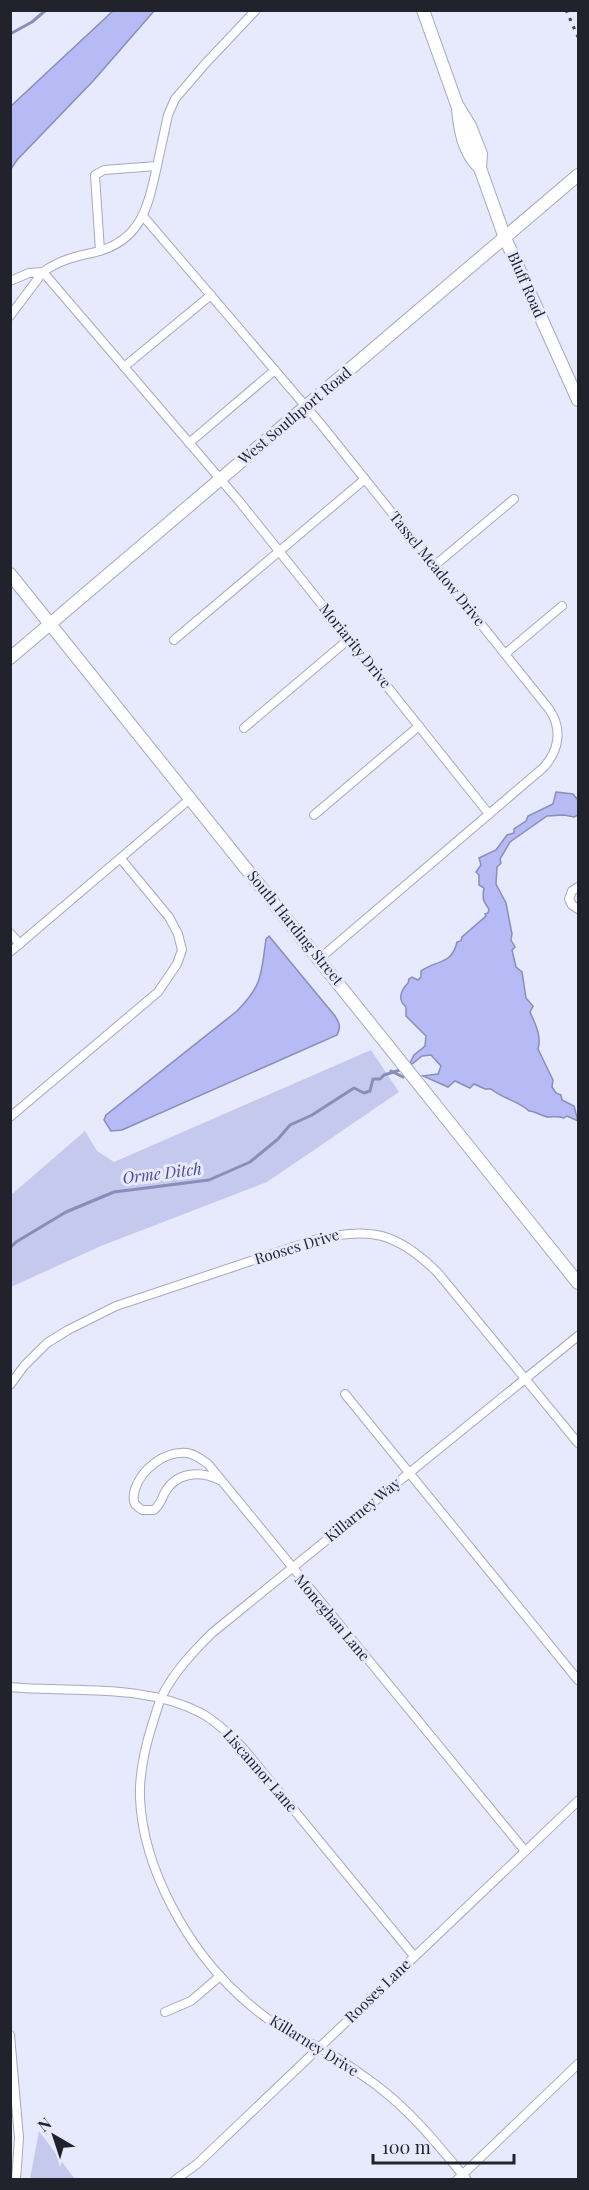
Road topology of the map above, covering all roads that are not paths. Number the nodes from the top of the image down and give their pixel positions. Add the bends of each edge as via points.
1 (256, 10) edge
2 (423, 10) edge
3 (157, 166) junction
4 (579, 175) edge
5 (143, 216) junction
6 (505, 238) junction
7 (100, 251) junction
8 (43, 272) junction
9 (10, 281) edge
10 (211, 295) junction
11 (10, 316) edge
12 (124, 367) junction
13 (275, 370) junction
14 (579, 400) edge
15 (306, 407) junction
16 (189, 443) junction
17 (365, 479) junction
18 (220, 480) junction
19 (514, 499) dead end
20 (279, 551) junction
21 (434, 566) junction
22 (10, 574) edge
23 (562, 606) dead end
24 (51, 624) junction
25 (349, 639) junction
26 (174, 640) dead end
27 (505, 654) junction
28 (10, 658) edge
29 (419, 726) junction
30 (244, 728) dead end
31 (191, 798) junction
32 (489, 814) junction
33 (314, 815) dead end
34 (121, 859) junction
35 (579, 887) edge
36 (579, 909) edge
37 (10, 933) edge
38 (20, 944) junction
39 (10, 952) edge
40 (318, 958) junction
41 (10, 1117) edge
42 (579, 1283) edge
43 (579, 1336) edge
44 (526, 1378) junction
45 (10, 1385) edge
46 (345, 1394) dead end
47 (579, 1443) edge
48 (408, 1473) junction
49 (220, 1480) junction
50 (291, 1568) junction
51 (579, 1680) edge
52 (10, 1687) edge
53 (161, 1697) junction
54 (579, 1801) edge
55 (525, 1851) junction
56 (414, 1956) junction
57 (220, 1976) junction
58 (165, 2012) dead end
59 (10, 2035) edge
60 (319, 2047) junction
61 (579, 2064) edge
62 (462, 2178) edge
63 (16, 2180) edge
64 (175, 2180) edge

1 - 3 street via 175,99
2 - 6 main road, Bluff Road via 457,105 462,135 471,159 480,168
3 - 5 street
3 - 7 street via 104,170 95,175
4 - 6 main road, West Southport Road
5 - 7 street via 124,239
5 - 10 street, Tassel Meadow Drive
6 - 14 main road, Bluff Road
6 - 15 main road, West Southport Road
7 - 8 street via 60,262
8 - 9 street via 23,274
8 - 11 street
8 - 12 street, Moriarity Drive
10 - 12 street
10 - 13 street, Tassel Meadow Drive
12 - 16 street, Moriarity Drive
13 - 15 street, Tassel Meadow Drive
13 - 16 street
15 - 17 street, Tassel Meadow Drive
15 - 18 main road, West Southport Road
16 - 18 street, Moriarity Drive
17 - 20 street
17 - 21 street, Tassel Meadow Drive
18 - 20 street, Moriarity Drive
18 - 24 main road, West Southport Road
19 - 21 street
20 - 25 street, Moriarity Drive
20 - 26 street
21 - 27 street, Tassel Meadow Drive
22 - 24 main road, South Harding Street
23 - 27 street
24 - 28 main road, West Southport Road
24 - 31 main road, South Harding Street
25 - 29 street, Moriarity Drive
25 - 30 street
27 - 32 street, Tassel Meadow Drive via 551,712 558,736 546,765
29 - 32 street, Moriarity Drive
29 - 33 street
31 - 34 street
31 - 40 main road, South Harding Street
32 - 40 street
34 - 38 street
34 - 41 street via 170,917 182,950 177,964 158,992
35 - 36 street via 569,899
37 - 38 street
38 - 39 street
40 - 42 main road, South Harding Street
43 - 44 street, Killarney Way
44 - 45 street, Rooses Drive via 419,1254 400,1242 370,1233 344,1232 116,1306 47,1343
44 - 47 street, Rooses Drive
44 - 48 street, Killarney Way
46 - 48 street
48 - 50 street, Killarney Way
48 - 51 street
49 - 49 street, Moneghan Lane via 205,1473 188,1474 172,1484 154,1510 142,1510 134,1502 137,1483 147,1469 175,1453 197,1456
49 - 50 street, Moneghan Lane
50 - 53 street, Killarney Way via 212,1632 184,1662
50 - 55 street, Moneghan Lane
52 - 53 street, Liscannor Lane
53 - 56 street, Liscannor Lane via 202,1713 243,1748
53 - 57 street, Killarney Drive via 141,1769 144,1830 172,1906
54 - 55 street, Rooses Lane
55 - 56 street, Rooses Lane
56 - 60 street, Rooses Lane
57 - 58 street via 191,2001
57 - 60 street, Killarney Drive via 274,2023
59 - 63 street via 19,2138
60 - 62 street, Killarney Drive via 405,2109
60 - 64 street, Rooses Lane via 197,2164
61 - 62 street

